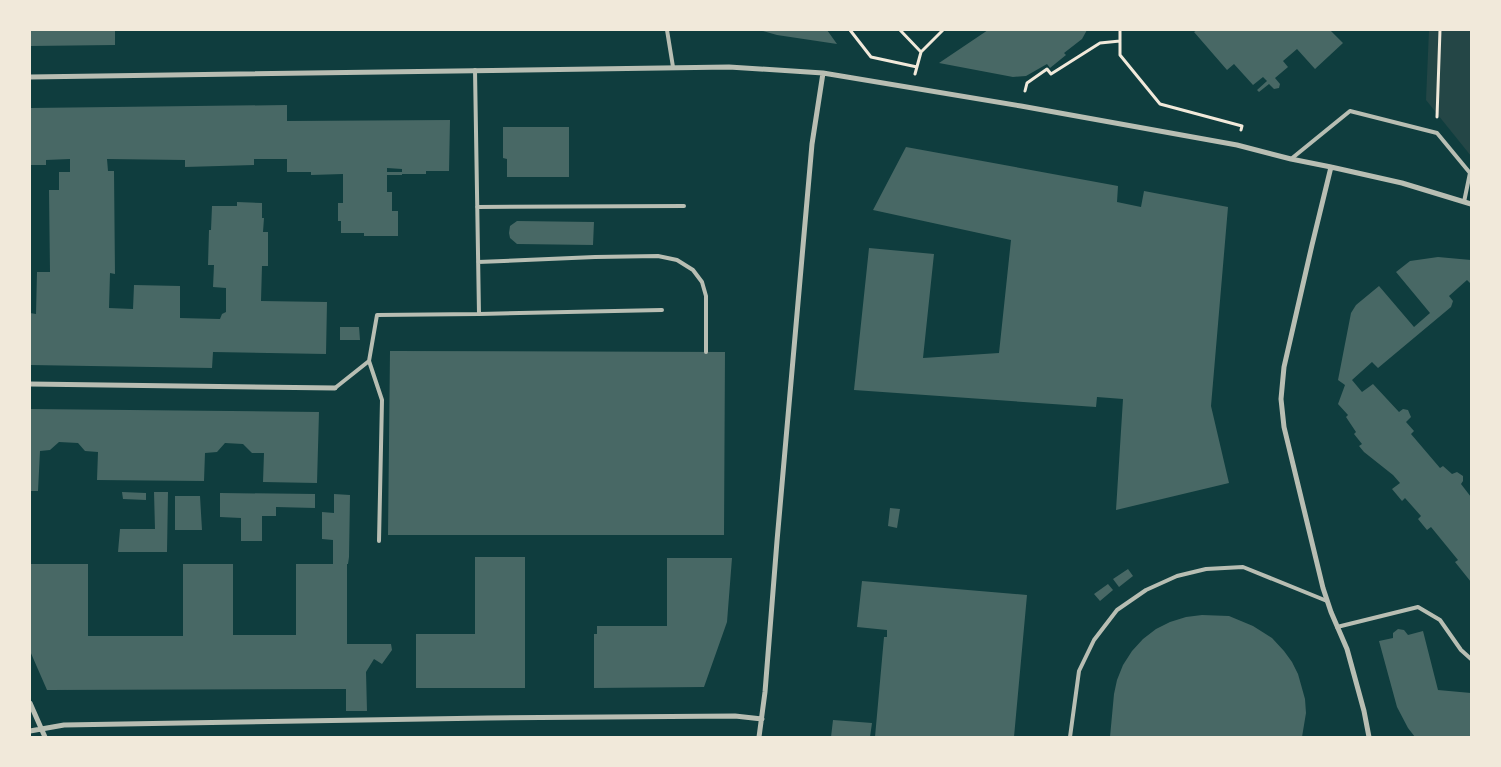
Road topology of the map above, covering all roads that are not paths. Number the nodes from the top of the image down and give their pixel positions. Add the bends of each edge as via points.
1 (667, 30) edge
2 (673, 67) junction
3 (475, 70) junction
4 (823, 73) junction
5 (30, 77) edge
6 (1290, 159) junction
7 (1331, 166) junction
8 (1464, 202) junction
9 (1471, 204) edge
10 (684, 206) dead end
11 (477, 207) junction
12 (478, 262) junction
13 (662, 310) dead end
14 (479, 314) junction
15 (706, 352) dead end
16 (369, 361) junction
17 (30, 384) edge
18 (335, 388) joint
19 (379, 541) dead end
20 (1327, 601) junction
21 (1337, 627) junction
22 (1471, 659) edge
23 (30, 703) edge
24 (762, 720) junction
25 (42, 729) junction
26 (30, 731) edge
27 (45, 737) edge
28 (759, 737) edge
29 (1070, 737) edge
30 (1369, 737) edge

1 - 2 lane
2 - 3 street
2 - 4 street
3 - 5 street
3 - 11 lane
4 - 6 street via 1237,145
4 - 24 street via 812,144
6 - 7 street
6 - 8 lane via 1350,111 1436,133 1470,173
7 - 8 street
7 - 20 street via 1284,367 1281,399 1284,427
8 - 9 street
10 - 11 lane
11 - 12 lane
12 - 14 lane
12 - 15 lane via 649,256 677,260 693,270 702,282 706,296
13 - 14 lane
14 - 16 lane via 377,315
16 - 18 lane
16 - 19 lane via 382,400
17 - 18 street
20 - 21 street
20 - 29 lane via 1243,567 1206,569 1177,576 1146,590 1117,610 1094,640 1079,671
21 - 22 lane via 1418,607 1440,620
21 - 30 street via 1347,649
23 - 25 street
24 - 25 street via 735,716 488,718 64,725
24 - 28 street
25 - 26 street
25 - 27 street

